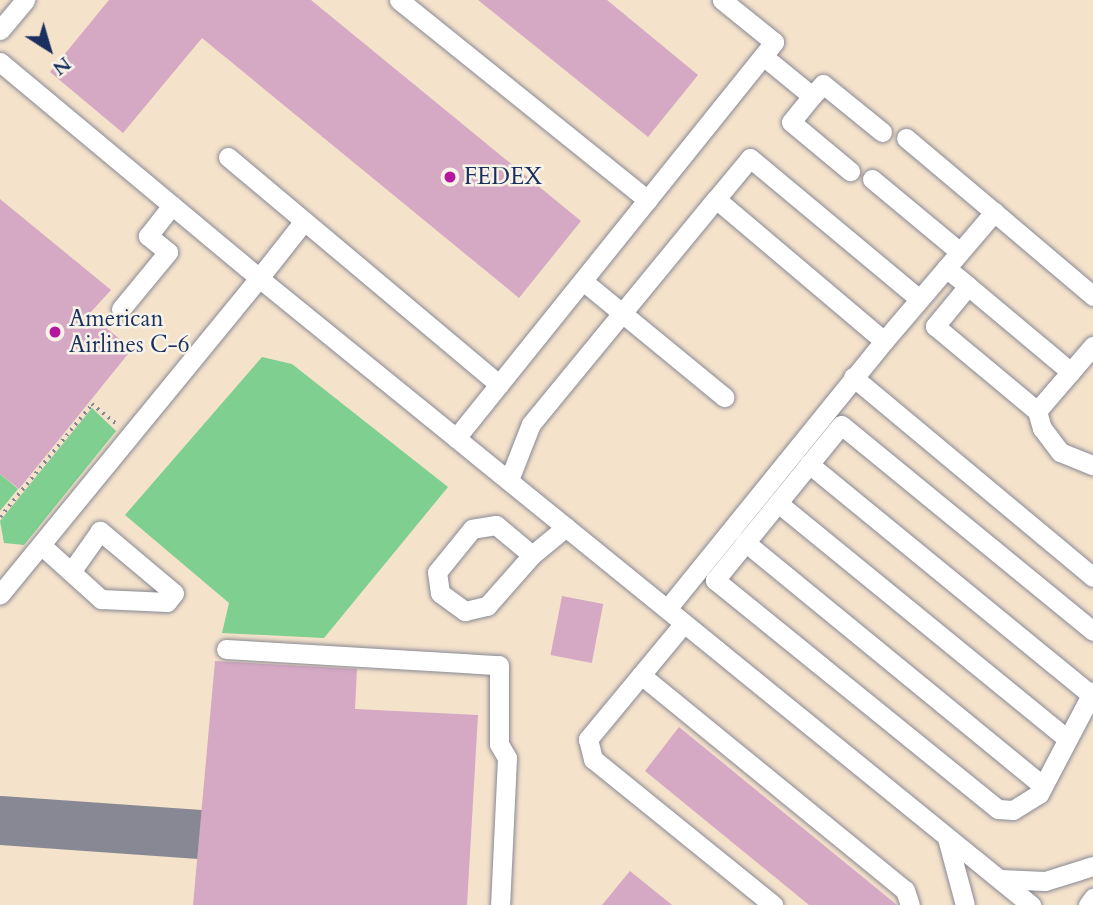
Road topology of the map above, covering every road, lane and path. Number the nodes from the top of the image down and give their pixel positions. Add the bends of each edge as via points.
1 (25, 0) edge
2 (399, 0) edge
3 (722, 0) edge
4 (0, 30) edge
5 (763, 56) junction
6 (0, 62) edge
7 (812, 96) junction
8 (882, 132) dead end
9 (906, 138) dead end
10 (228, 157) dead end
11 (850, 171) dead end
12 (872, 179) dead end
13 (716, 199) junction
14 (648, 200) junction
15 (173, 205) junction
16 (993, 212) junction
17 (304, 220) junction
18 (960, 252) junction
19 (946, 268) junction
20 (259, 278) junction
21 (583, 281) junction
22 (968, 286) junction
23 (1093, 296) edge
24 (919, 299) junction
25 (121, 309) dead end
26 (623, 312) junction
27 (884, 341) junction
28 (1093, 346) edge
29 (1071, 372) junction
30 (853, 377) junction
31 (499, 384) junction
32 (724, 397) dead end
33 (1037, 411) junction
34 (120, 426) dead end
35 (456, 438) junction
36 (809, 464) junction
37 (1093, 465) edge
38 (509, 481) junction
39 (778, 503) junction
40 (0, 517) edge
41 (566, 527) junction
42 (745, 542) junction
43 (41, 545) junction
44 (532, 555) junction
45 (71, 572) junction
46 (1093, 577) edge
47 (0, 595) edge
48 (667, 609) junction
49 (684, 623) junction
50 (1093, 631) edge
51 (226, 649) dead end
52 (641, 675) junction
53 (1092, 693) edge
54 (1067, 739) junction
55 (1043, 786) junction
56 (947, 837) junction
57 (1093, 866) edge
58 (1000, 879) junction
59 (1093, 898) edge
60 (1028, 904) edge
61 (500, 905) edge
62 (773, 905) edge
63 (910, 905) edge
64 (965, 905) edge
65 (1088, 905) edge

1 - 4 street
2 - 14 street
3 - 5 street via 774,42
5 - 7 street
5 - 14 street
6 - 15 street
7 - 8 street via 822,83
7 - 11 street via 791,122
9 - 16 street
10 - 17 street
12 - 18 street
13 - 24 street via 750,158
13 - 26 street
13 - 27 street
14 - 21 street
15 - 20 street
15 - 25 street via 148,236 168,252
16 - 18 street
16 - 23 street
17 - 20 street
17 - 31 street
18 - 19 street
19 - 22 street
19 - 24 street
20 - 35 street
20 - 43 street
21 - 26 street
21 - 31 street
22 - 29 street
22 - 33 street via 935,326
24 - 27 street
26 - 32 street
26 - 38 street via 531,424
27 - 30 street
28 - 29 street
29 - 33 street
30 - 46 street
30 - 48 street
31 - 35 street
33 - 37 street via 1042,428 1060,452
34 - 40 path via 92,404
35 - 38 street
36 - 39 street
36 - 50 street via 841,425
36 - 53 street
38 - 41 street
39 - 42 street
39 - 54 street
41 - 44 street
41 - 48 street
42 - 55 street
42 - 55 street via 715,580 985,803 1013,810 1028,804
43 - 45 street
43 - 47 street
44 - 44 street via 487,606 465,611 440,593 437,572 472,529 496,525
45 - 45 street via 101,599 167,602 174,593 100,531
48 - 49 street
49 - 52 street
49 - 56 street
51 - 61 street via 499,665 499,744 507,758
52 - 62 street via 588,739 593,759
52 - 63 street via 905,890
53 - 54 street
54 - 55 street
56 - 58 street
56 - 64 street
57 - 58 street via 1053,880
58 - 60 street
59 - 65 street

